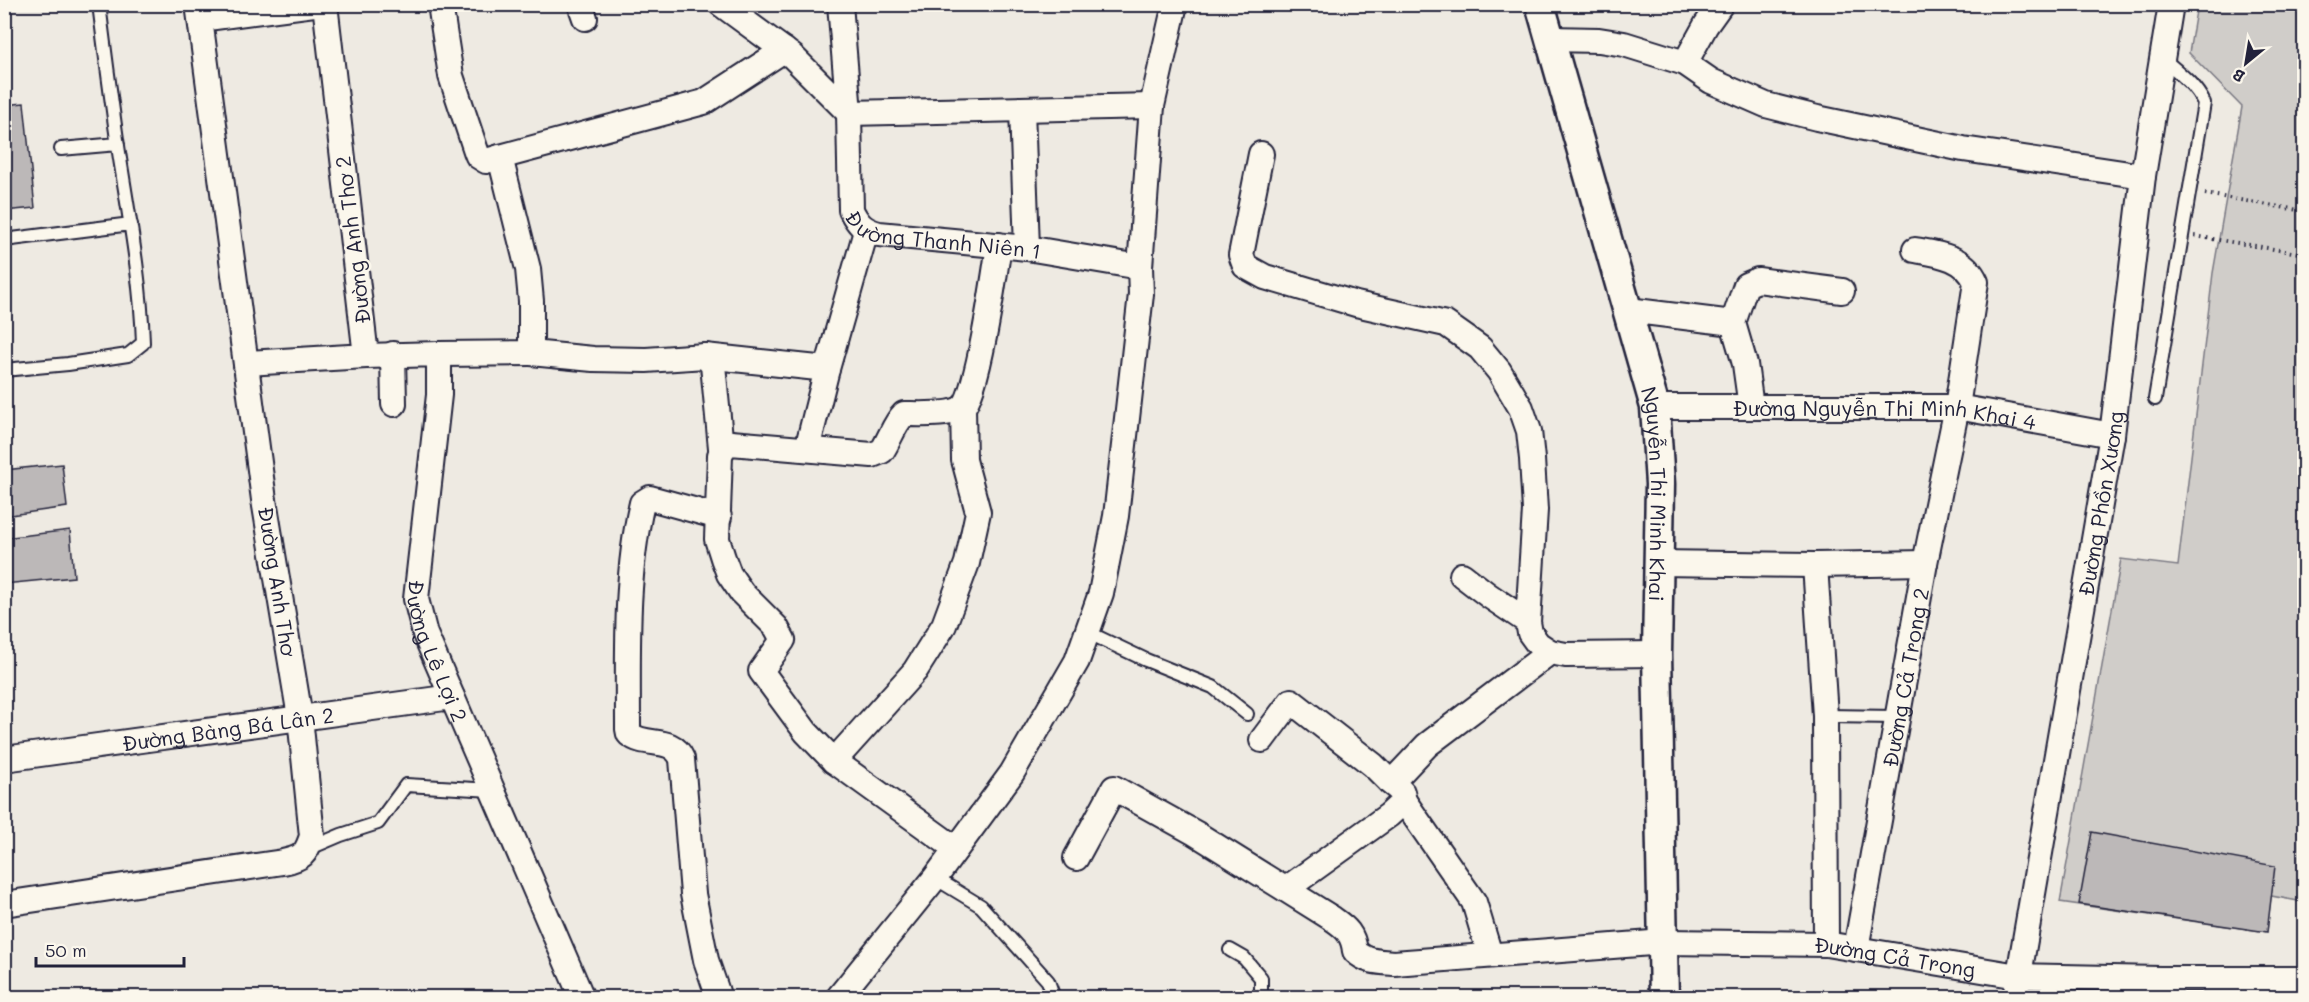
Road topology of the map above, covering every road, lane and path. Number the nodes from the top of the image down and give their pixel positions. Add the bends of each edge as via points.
1 (99, 4) edge
2 (314, 4) edge
3 (325, 4) edge
4 (440, 4) edge
5 (721, 4) edge
6 (840, 4) edge
7 (1175, 4) edge
8 (1540, 4) edge
9 (1720, 4) edge
10 (2171, 4) edge
11 (199, 12) edge
12 (1549, 39) junction
13 (784, 50) junction
14 (2161, 57) junction
15 (1685, 63) junction
16 (1152, 106) junction
17 (1022, 109) junction
18 (849, 113) junction
19 (118, 144) junction
20 (61, 149) dead end
21 (1261, 154) dead end
22 (500, 157) junction
23 (2143, 176) junction
24 (2189, 192) junction
25 (2304, 211) edge
26 (131, 224) junction
27 (866, 231) junction
28 (2182, 234) junction
29 (4, 240) edge
30 (999, 245) junction
31 (1027, 248) junction
32 (1915, 250) dead end
33 (2304, 254) edge
34 (1140, 267) junction
35 (1842, 291) dead end
36 (1628, 310) junction
37 (1733, 323) junction
38 (531, 353) junction
39 (393, 354) junction
40 (439, 354) junction
41 (366, 356) junction
42 (705, 356) junction
43 (246, 363) junction
44 (827, 369) junction
45 (4, 370) edge
46 (2155, 399) dead end
47 (394, 404) dead end
48 (1655, 406) junction
49 (1751, 406) junction
50 (1957, 406) junction
51 (963, 407) junction
52 (2112, 435) junction
53 (721, 448) junction
54 (807, 449) junction
55 (718, 517) junction
56 (1658, 563) junction
57 (1925, 563) junction
58 (1815, 566) junction
59 (1462, 575) dead end
60 (1528, 622) junction
61 (1087, 632) junction
62 (1550, 652) junction
63 (1657, 654) junction
64 (452, 698) junction
65 (1247, 714) dead end
66 (1825, 716) junction
67 (300, 717) junction
68 (1897, 717) junction
69 (1262, 740) dead end
70 (4, 759) edge
71 (834, 761) junction
72 (492, 790) junction
73 (1398, 792) junction
74 (308, 849) junction
75 (956, 849) junction
76 (1076, 858) dead end
77 (935, 878) junction
78 (1287, 889) junction
79 (4, 904) edge
80 (1664, 942) junction
81 (1826, 944) junction
82 (1856, 949) junction
83 (1230, 950) dead end
84 (1490, 955) junction
85 (2304, 979) edge
86 (2017, 987) edge
87 (717, 992) dead end
88 (582, 998) edge
89 (838, 998) edge
90 (1054, 998) edge
91 (1261, 998) edge
92 (1664, 998) edge

1 - 19 lane
2 - 11 street
3 - 41 street, Đường Anh Thơ 2
4 - 22 street via 451,76 476,151 486,161
5 - 13 street
6 - 18 street, Đường Thanh Niên 1
7 - 16 street
8 - 12 street, Nguyễn Thị Minh Khai
9 - 15 street
10 - 14 street, Đường Phồn Xương
11 - 43 street, Đường Anh Thơ
12 - 15 street via 1624,44
12 - 36 street, Nguyễn Thị Minh Khai
13 - 18 street
13 - 22 street via 704,102
14 - 23 street, Đường Phồn Xương
14 - 24 lane via 2190,83 2204,103
15 - 23 street via 1711,81 1766,105 1963,149
16 - 17 street
16 - 34 street
17 - 18 street
17 - 31 street
18 - 27 street, Đường Thanh Niên 1 via 851,210
19 - 20 lane
19 - 26 lane
21 - 60 street via 1241,255 1245,266 1265,277 1356,304 1446,324 1480,348 1521,408 1529,431 1535,510
22 - 38 street via 528,269
23 - 52 street, Đường Phồn Xương
24 - 25 path
24 - 28 lane
26 - 29 lane
26 - 45 lane via 143,343 128,356
27 - 30 street, Đường Thanh Niên 1
27 - 44 street
28 - 33 path
28 - 46 lane
30 - 31 street, Đường Thanh Niên 1
30 - 51 street via 982,350
31 - 34 street, Đường Thanh Niên 1
32 - 50 street, Đường Cả Trọng 2 via 1959,262 1976,282
34 - 61 street via 1141,294 1116,516 1101,593
35 - 37 street via 1758,280 1746,285
36 - 37 street
36 - 48 street, Nguyễn Thị Minh Khai
37 - 49 street
38 - 40 street
38 - 42 street via 646,360
39 - 40 street
39 - 41 street
39 - 47 street
40 - 64 street, Đường Lê Lợi 2 via 439,394 416,599 425,634
41 - 43 street, Đường Anh Thơ 2
42 - 44 street
42 - 53 street via 713,365
43 - 67 street, Đường Anh Thơ
44 - 54 street
48 - 49 street, Đường Nguyễn Thị Minh Khai 4
48 - 56 street, Nguyễn Thị Minh Khai via 1660,484
49 - 50 street, Đường Nguyễn Thị Minh Khai 4
50 - 52 street, Đường Nguyễn Thị Minh Khai 4
50 - 57 street, Đường Cả Trọng 2
51 - 54 street via 950,412 904,414 882,451 872,454
51 - 71 street via 964,460 978,512 967,563 944,625 915,671
52 - 86 street, Đường Phồn Xương
53 - 54 street via 731,443
53 - 55 street
55 - 71 street via 717,539 729,574 783,640 761,671 806,732
55 - 87 street via 650,498 642,503 634,537 628,650 629,734 675,747 682,759 693,894 706,960
56 - 58 street
56 - 63 street, Nguyễn Thị Minh Khai
57 - 58 street
57 - 68 street, Đường Cả Trọng 2
58 - 66 street
59 - 60 street
60 - 62 street via 1538,644
61 - 65 lane via 1213,687
61 - 75 street via 1077,661 1012,773
62 - 63 street
62 - 73 street via 1427,745
63 - 80 street, Nguyễn Thị Minh Khai
64 - 67 street, Đường Bàng Bá Lân 2
64 - 72 street, Đường Lê Lợi 2
66 - 68 lane
66 - 81 street
67 - 70 street, Đường Bàng Bá Lân 2
67 - 74 street, Đường Anh Thơ via 312,836
68 - 82 street, Đường Cả Trọng 2
69 - 73 street via 1291,701 1373,765
71 - 75 street
72 - 74 lane via 406,785 378,823
72 - 88 street, Đường Lê Lợi 2
73 - 78 street via 1389,815
73 - 84 street via 1474,902
74 - 79 street via 299,858 283,862
75 - 77 street
76 - 78 street via 1114,789
77 - 89 street
77 - 90 lane via 981,906 1048,981
78 - 84 street, Đường Cả Trọng via 1347,929 1354,939 1355,951 1362,958 1394,963
80 - 81 street, Đường Cả Trọng
80 - 84 street, Đường Cả Trọng
80 - 92 street, Nguyễn Thị Minh Khai
81 - 82 street, Đường Cả Trọng
82 - 86 street, Đường Cả Trọng
83 - 91 lane via 1244,958 1261,978
85 - 86 street, Đường Cả Trọng via 2160,979

